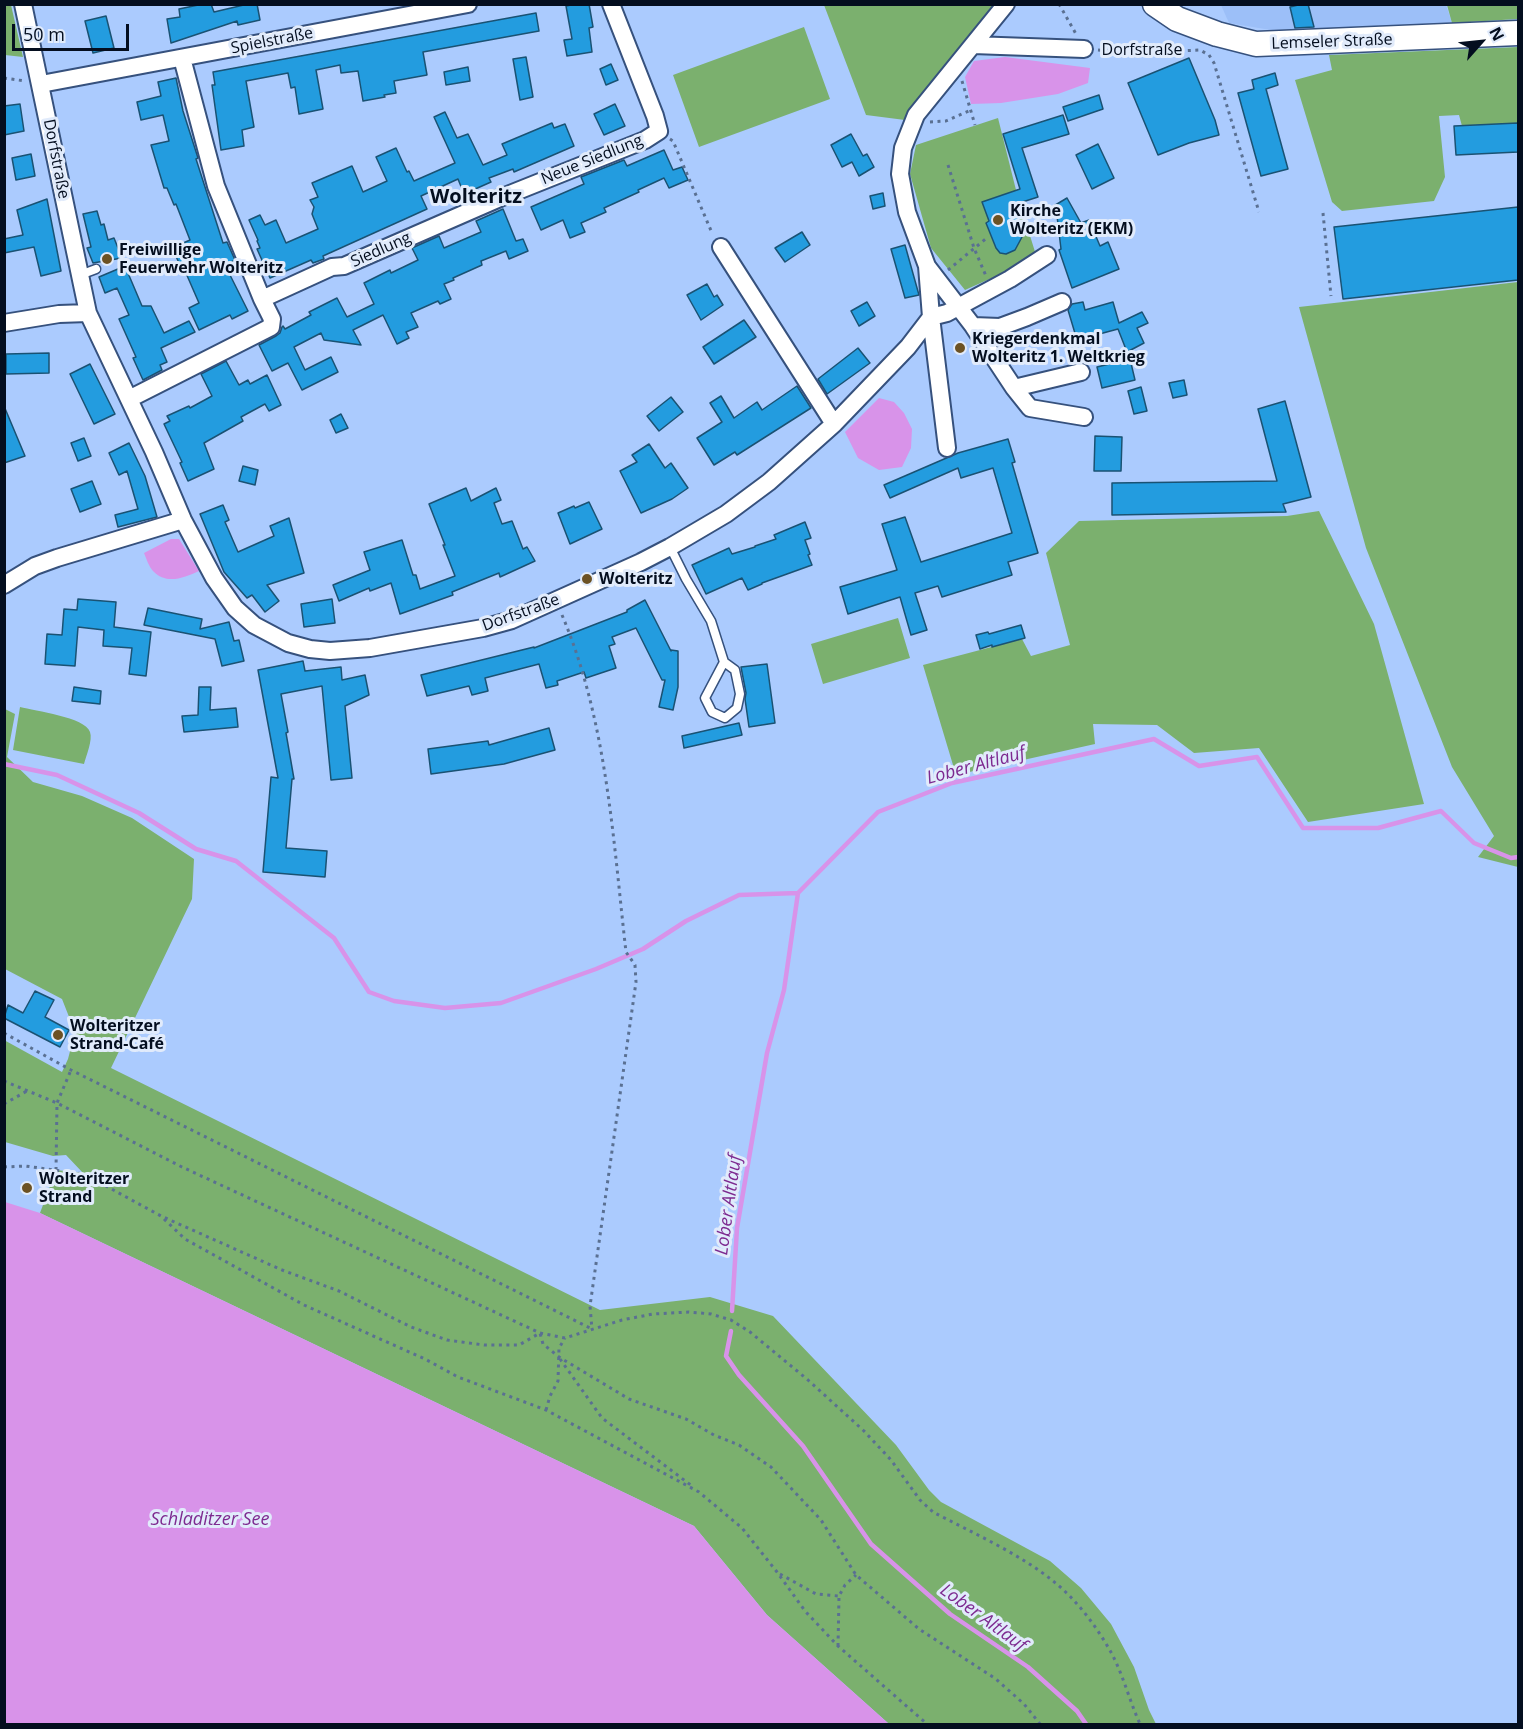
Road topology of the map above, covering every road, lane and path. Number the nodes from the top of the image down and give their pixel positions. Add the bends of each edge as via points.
1 (23, 4) edge
2 (468, 4) edge
3 (611, 4) edge
4 (1006, 4) edge
5 (1059, 4) edge
6 (1155, 4) edge
7 (1518, 33) edge
8 (973, 45) junction
9 (1084, 49) junction
10 (182, 58) junction
11 (957, 65) junction
12 (41, 84) junction
13 (971, 110) junction
14 (913, 124) junction
15 (975, 125) dead end
16 (659, 131) junction
17 (948, 165) dead end
18 (500, 198) joint
19 (1259, 213) dead end
20 (1323, 213) dead end
21 (988, 237) dead end
22 (721, 248) joint
23 (974, 248) junction
24 (1047, 255) dead end
25 (932, 272) junction
26 (991, 289) junction
27 (1331, 296) dead end
28 (262, 298) junction
29 (1062, 302) dead end
30 (958, 306) junction
31 (88, 313) junction
32 (931, 317) junction
33 (4, 323) edge
34 (973, 326) junction
35 (1081, 372) dead end
36 (1014, 388) junction
37 (129, 399) junction
38 (1084, 417) dead end
39 (834, 424) junction
40 (947, 448) dead end
41 (183, 520) junction
42 (670, 547) junction
43 (4, 585) edge
44 (556, 601) junction
45 (724, 662) junction
46 (4, 1033) edge
47 (72, 1070) junction
48 (4, 1081) edge
49 (27, 1091) junction
50 (57, 1103) junction
51 (4, 1104) edge
52 (4, 1167) edge
53 (56, 1170) junction
54 (161, 1216) junction
55 (592, 1329) junction
56 (540, 1333) junction
57 (565, 1338) junction
58 (559, 1357) junction
59 (546, 1410) junction
60 (699, 1492) junction
61 (777, 1572) junction
62 (856, 1575) junction
63 (839, 1596) junction
64 (838, 1647) junction
65 (927, 1725) edge
66 (1040, 1725) edge
67 (1140, 1725) edge

1 - 12 street, Dorfstraße
2 - 10 street, Spielstraße
3 - 16 street, Neue Siedlung
4 - 8 street
5 - 9 path, Dorfstraße
6 - 7 main road, Lemseler Straße via 1177,19 1256,44
8 - 9 street, Dorfstraße
8 - 11 street
9 - 19 path, Dorfstraße via 1134,53 1200,50 1209,55
10 - 12 street, Spielstraße
10 - 28 street via 216,186
11 - 13 path
11 - 14 street
12 - 31 street, Dorfstraße via 88,272
13 - 14 path via 946,121
13 - 15 path
14 - 25 street via 903,148 900,174 907,212
16 - 18 street, Neue Siedlung
16 - 22 path via 673,141
17 - 23 path
18 - 28 street, Siedlung
20 - 27 path
21 - 23 path
22 - 39 street
23 - 25 path
23 - 26 path
24 - 26 street
25 - 30 street
25 - 32 street
26 - 30 street
28 - 37 street via 272,319 271,327
29 - 34 street via 1000,327
30 - 32 street
30 - 34 street
31 - 33 street
31 - 37 street, Dorfstraße
32 - 39 street, Dorfstraße via 908,347
32 - 40 street
34 - 36 street
35 - 36 street
36 - 38 street via 1030,408
37 - 41 street, Dorfstraße
39 - 42 street, Dorfstraße via 770,482
41 - 43 street via 57,558
41 - 44 street, Dorfstraße via 235,608 254,625 288,644 310,649 370,648 449,635 512,620
42 - 44 street, Dorfstraße
42 - 45 lane via 711,621
44 - 55 path via 591,700 603,762 626,952 635,965 636,982 590,1306
45 - 45 lane via 705,698 712,712 725,718 738,708 740,694 735,670
46 - 47 path
47 - 50 path
47 - 55 path
48 - 49 path
49 - 50 path
49 - 51 path
50 - 53 path
50 - 56 path via 182,1167
52 - 53 path
53 - 54 path via 84,1174
54 - 56 path via 447,1340 519,1345
54 - 59 path via 184,1239 304,1305 458,1377
55 - 57 path
55 - 67 path via 653,1314 690,1312 731,1320 750,1332 864,1431 933,1512 1027,1563 1073,1600 1112,1654
56 - 57 path
56 - 58 path via 543,1344
57 - 58 path
58 - 59 path via 558,1381
58 - 60 path via 602,1418
58 - 62 path via 629,1399 686,1419 739,1445 771,1467 821,1520
59 - 60 path
60 - 61 path via 742,1528
61 - 63 path via 816,1594
61 - 64 path
62 - 63 path
62 - 66 path via 919,1629 996,1679
63 - 64 path
64 - 65 path

